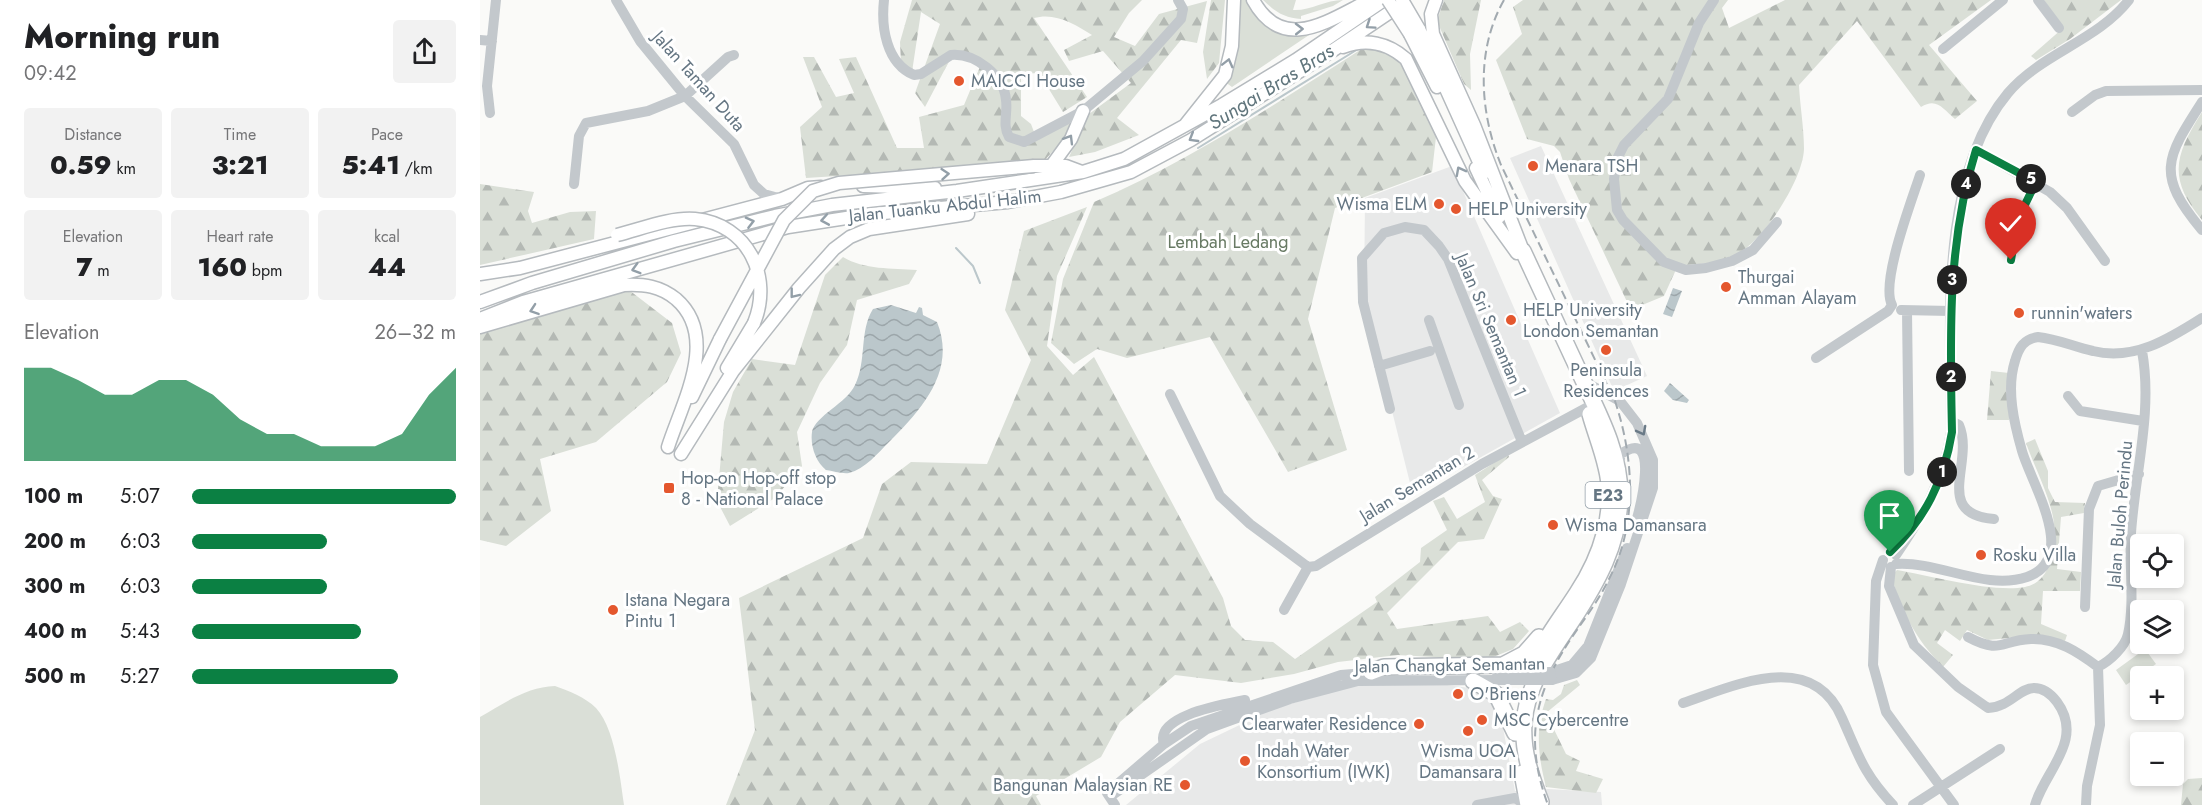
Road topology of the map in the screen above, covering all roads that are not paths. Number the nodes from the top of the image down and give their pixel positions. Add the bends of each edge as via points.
1 (496, 0) edge
2 (616, 0) edge
3 (884, 0) edge
4 (1178, 0) edge
5 (1234, 0) edge
6 (1253, 0) edge
7 (1370, 0) edge
8 (1386, 0) edge
9 (1402, 0) edge
10 (1408, 0) edge
11 (1436, 0) edge
12 (1714, 0) edge
13 (2003, 0) edge
14 (2038, 0) edge
15 (2128, 1) edge
16 (2059, 28) dead end
17 (1414, 31) junction
18 (480, 40) edge
19 (492, 41) junction
20 (1943, 49) dead end
21 (1332, 51) junction
22 (730, 54) dead end
23 (2202, 90) edge
24 (686, 96) junction
25 (2202, 102) edge
26 (1083, 111) junction
27 (2072, 112) dead end
28 (490, 113) dead end
29 (1184, 128) junction
30 (1976, 150) junction
31 (1052, 165) junction
32 (1083, 172) junction
33 (1131, 172) junction
34 (1920, 175) dead end
35 (2036, 182) junction
36 (574, 184) dead end
37 (754, 185) junction
38 (957, 191) junction
39 (782, 199) junction
40 (739, 210) junction
41 (1777, 222) dead end
42 (2202, 230) edge
43 (1520, 252) junction
44 (2011, 260) dead end
45 (2105, 261) dead end
46 (505, 268) junction
47 (480, 274) edge
48 (532, 283) junction
49 (480, 294) edge
50 (1887, 298) junction
51 (480, 302) edge
52 (1907, 311) junction
53 (1951, 311) junction
54 (2202, 318) edge
55 (480, 319) edge
56 (1429, 320) dead end
57 (480, 327) edge
58 (1430, 351) dead end
59 (2142, 351) junction
60 (1816, 358) dead end
61 (1379, 366) junction
62 (728, 373) junction
63 (1583, 381) junction
64 (1170, 394) dead end
65 (2068, 396) dead end
66 (1459, 405) dead end
67 (1588, 407) junction
68 (1390, 409) dead end
69 (2143, 420) junction
70 (1951, 421) junction
71 (1522, 442) junction
72 (681, 454) dead end
73 (1909, 471) dead end
74 (2139, 474) junction
75 (1619, 479) junction
76 (1994, 519) dead end
77 (1891, 560) junction
78 (1308, 567) junction
79 (1881, 585) junction
80 (1578, 592) junction
81 (1890, 605) junction
82 (2085, 607) dead end
83 (1879, 609) junction
84 (1284, 610) dead end
85 (1904, 625) junction
86 (1968, 637) dead end
87 (2098, 667) junction
88 (1371, 672) junction
89 (1497, 676) junction
90 (1552, 676) junction
91 (1877, 677) junction
92 (1473, 681) junction
93 (1683, 703) dead end
94 (1208, 729) junction
95 (1515, 733) junction
96 (1164, 744) junction
97 (2000, 749) dead end
98 (1148, 771) junction
99 (1940, 786) junction
100 (1110, 798) edge
101 (1533, 804) edge
102 (1122, 805) edge
103 (1477, 805) edge
104 (1893, 805) edge
105 (1913, 805) edge
106 (1954, 805) edge
107 (2035, 805) edge
108 (2086, 805) edge

1 - 19 street
2 - 24 street, Jalan Taman Duta via 640,41
3 - 26 street via 883,25 891,52 907,72 921,74 951,55 972,58 1004,90 1005,129 1015,141 1024,142
4 - 26 street via 1183,9 1181,19 1143,62
29 -> 5 main road via 1225,75 1232,46
6 -> 7 main road via 1273,24 1300,30 1322,24
8 - 17 main road, bridge
8 - 29 main road, Jalan Tuanku Abdul Halim
9 - 17 main road, bridge
10 -> 21 main road, Jalan Tuanku Abdul Halim
11 - 43 main road via 1431,14 1436,42 1473,125
12 - 41 street via 1699,23 1668,99 1624,146 1617,159 1617,210 1664,262 1686,270 1706,268 1753,250
13 - 20 street
14 - 16 street
15 - 30 street via 2118,15 2096,31 2032,70 1994,114
17 - 43 main road
18 - 19 street
19 - 28 street via 487,86
21 -> 33 main road, Jalan Tuanku Abdul Halim via 1191,140
43 -> 21 main road via 1466,181 1406,59 1382,44 1362,42
22 - 24 street
23 - 27 street via 2106,91
24 - 36 street via 648,111 586,123 579,136
24 - 37 street, Jalan Taman Duta via 734,144
25 - 42 street via 2176,142 2170,168 2175,193
31 -> 26 main road via 1071,139
29 - 32 main road, Jalan Tuanku Abdul Halim via 1124,159
30 - 35 street
30 - 53 street via 1959,219
31 - 32 main road
31 - 57 main road, bridge via 839,183 813,191 784,220 668,447 696,362 694,326 683,306 666,291 643,284 624,285
32 - 38 main road, Jalan Tuanku Abdul Halim
33 -> 55 main road, Jalan Tuanku Abdul Halim via 1008,202 872,214 788,227 523,302
33 -> 62 main road via 1101,187 1053,201 888,224 850,237 816,267
34 - 50 street via 1897,245
35 - 44 street via 2018,219
35 - 45 street via 2067,208
37 - 39 street via 764,194
37 - 40 street via 752,200
38 - 39 main road via 836,186 808,188
48 -> 38 main road, Jalan Tuanku Abdul Halim via 775,216 832,205
39 - 40 main road
40 - 46 main road via 520,268
43 - 63 highway, E23
43 - 67 highway, E23
46 - 47 main road
46 - 62 main road, bridge via 518,261 673,221 695,219 717,225 747,248 762,284 754,323
48 - 49 main road via 503,286
48 - 51 main road, Jalan Tuanku Abdul Halim
50 - 52 street
50 - 60 street via 1888,311
52 - 53 street
52 - 73 street
53 - 70 street
54 - 59 street
56 - 66 street
58 - 61 street
59 - 69 street, Jalan Buloh Perindu
59 - 77 street via 2100,353 2038,337 2022,344 2014,364 2012,406 2023,453 2047,511 2051,540 2045,565 2027,577 2006,581
61 - 68 street, Jalan Sri Semantan 1
61 - 71 street, Jalan Sri Semantan 1 via 1363,302 1362,258 1384,233 1406,227 1424,230 1448,258
62 - 72 main road
63 - 75 highway, E23 via 1609,438
63 -> 90 street, Jalan Changkat Semantan via 1620,401 1637,423 1653,460 1653,488 1591,658 1576,673
64 - 78 street via 1220,496
65 - 69 street via 2080,411
67 - 71 street, Jalan Semantan 2
67 - 80 highway, E23 via 1606,468 1609,496 1600,550
69 - 74 street, Jalan Buloh Perindu
70 - 76 street via 1959,425 1964,436 1958,494 1961,506 1968,513
70 - 77 street via 1948,456 1935,489
71 - 78 street, Jalan Semantan 2 via 1316,566
74 - 82 street via 2098,486 2089,509
74 - 87 street, Jalan Buloh Perindu via 2131,534 2128,636 2109,661
75 - 90 street, Jalan Changkat Semantan via 1621,454 1631,448 1640,451 1646,471 1644,496 1604,607 1578,661
75 - 101 highway, E23 via 1618,522 1610,553 1598,580 1544,662 1528,696 1524,742
77 - 79 street
77 - 85 street via 1889,586
77 - 91 street via 1876,581
78 - 84 street
79 - 81 street
79 - 83 street
80 - 88 highway via 1546,625 1536,642 1514,661 1473,666 1384,667
80 - 95 highway, E23 via 1521,687
81 - 83 street
81 - 85 street
83 - 91 street
85 - 107 street via 1914,645 1983,706 2003,706 2034,688 2045,691 2058,704 2065,720 2065,739 2056,768
86 - 87 street via 1995,648 2042,639 2074,649
87 - 108 street via 2100,724 2086,786
88 - 89 street, Jalan Changkat Semantan
88 - 96 street, Jalan Changkat Semantan via 1341,675 1204,708 1165,730
89 - 90 street, Jalan Changkat Semantan, bridge
89 - 92 street, Jalan Changkat Semantan
91 - 99 street via 1886,712
92 - 94 street, Jalan Changkat Semantan via 1350,682
92 - 95 highway via 1496,694
93 - 104 street via 1757,678 1791,678 1812,684 1834,703 1864,769
94 - 96 street via 1169,748
94 - 98 street, Jalan Changkat Semantan
95 - 101 highway, E23 via 1516,753
96 - 100 street, Jalan Changkat Semantan
97 - 99 street
98 - 100 street, Jalan Changkat Semantan
98 - 102 street, Jalan Changkat Semantan via 1124,791
99 - 105 street
99 - 106 street
101 - 103 street via 1515,798

